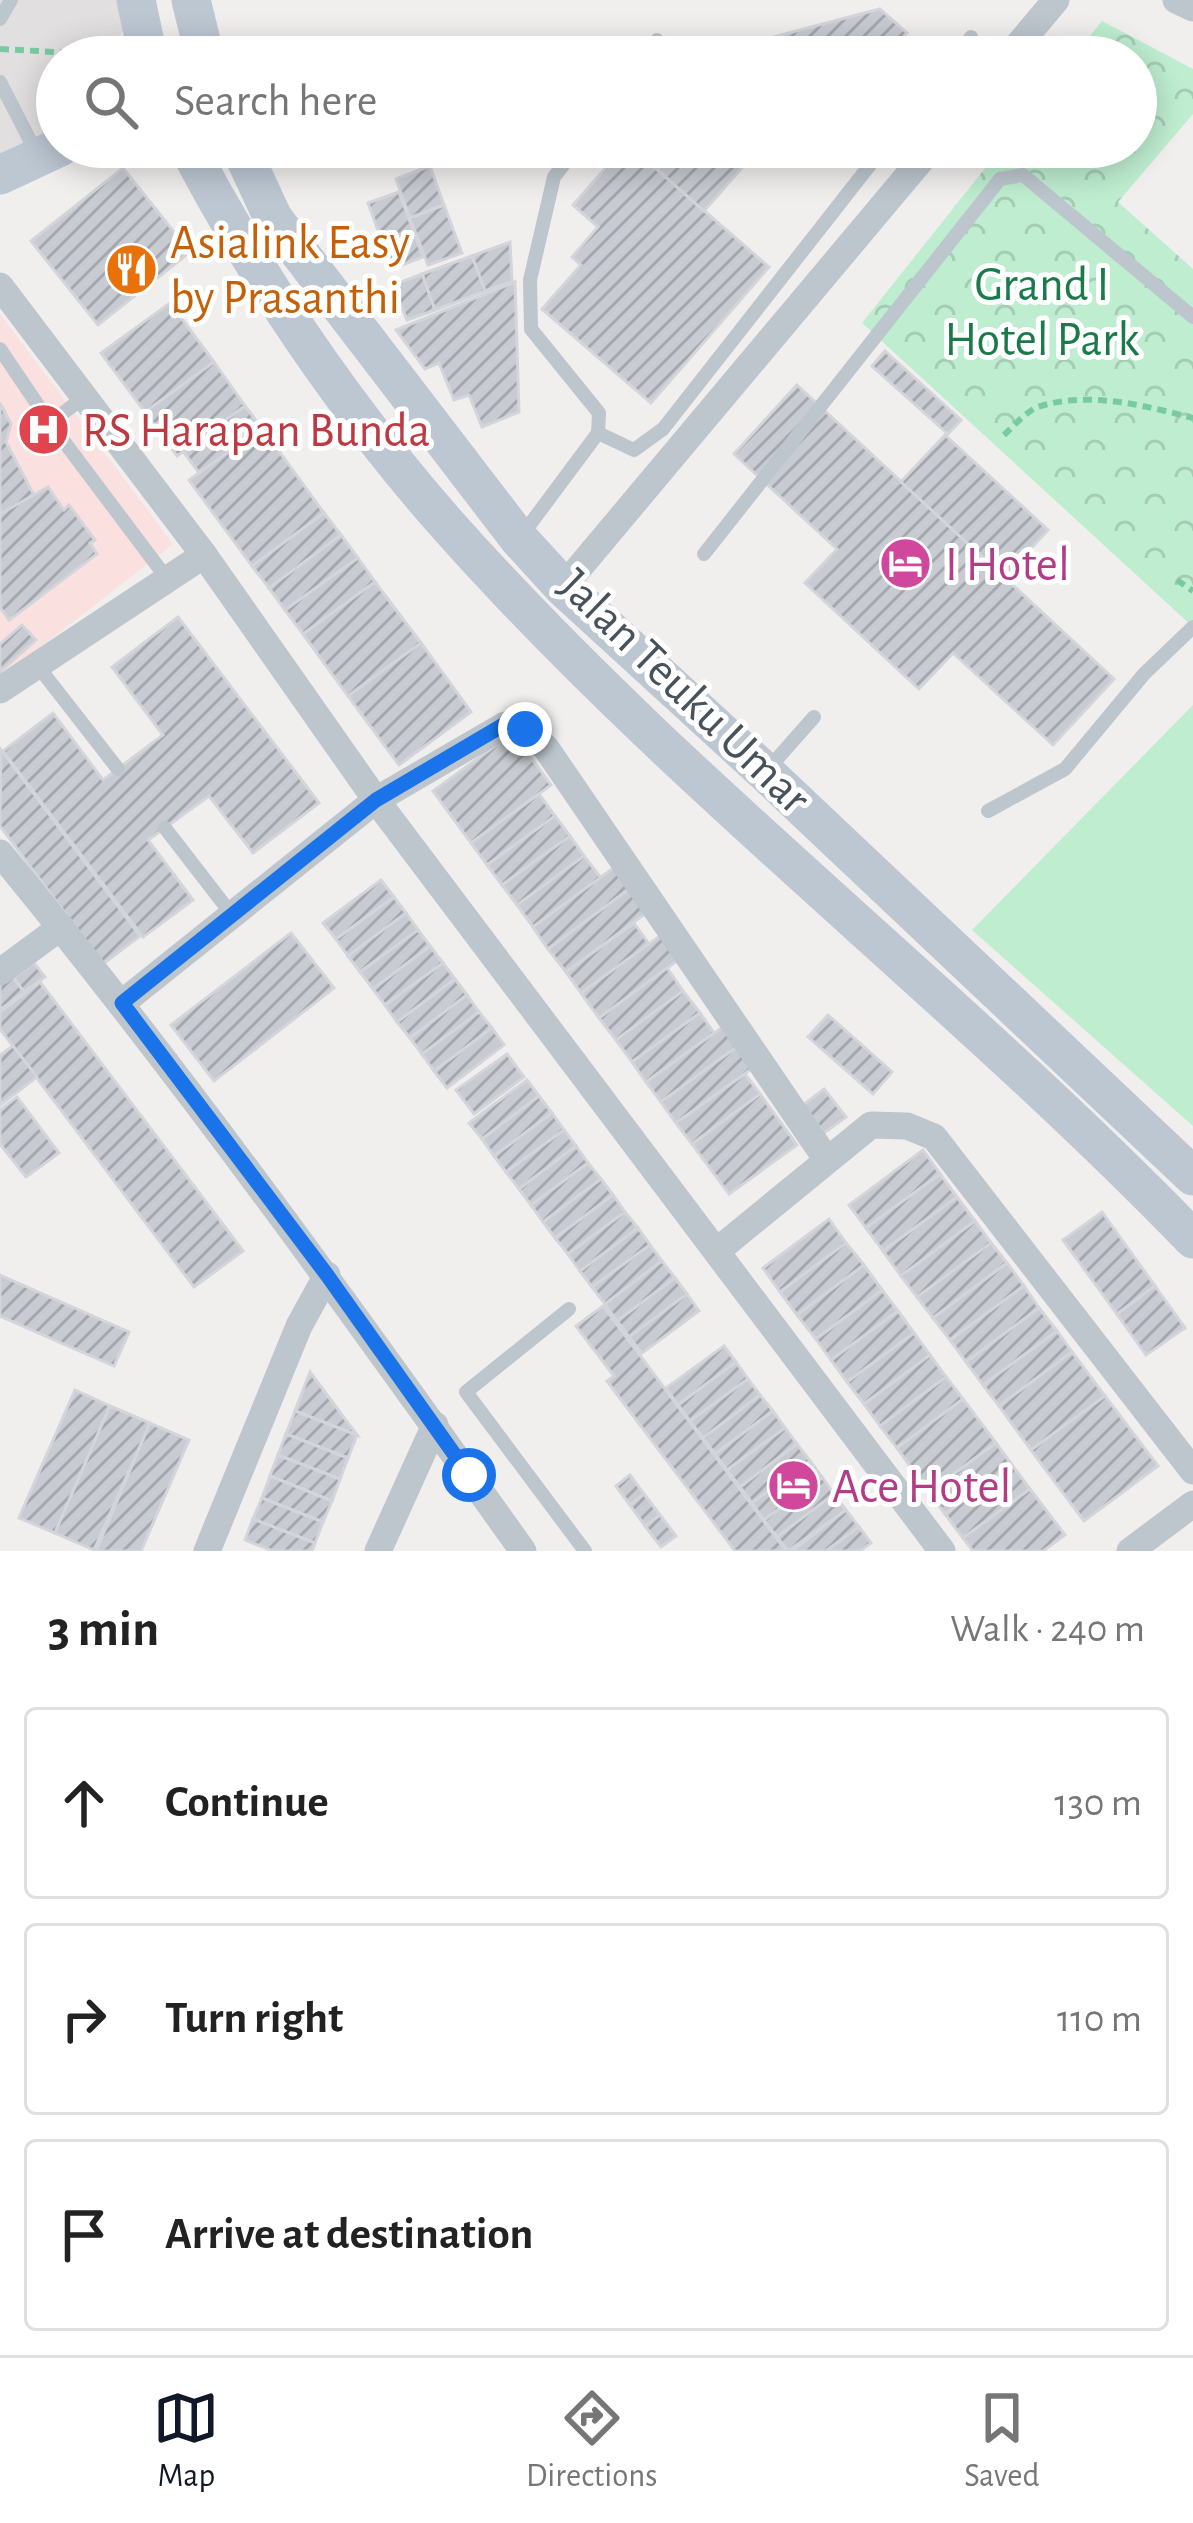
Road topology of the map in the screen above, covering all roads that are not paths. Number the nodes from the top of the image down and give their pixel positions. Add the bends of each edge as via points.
1 (11, 0) edge
2 (136, 0) edge
3 (191, 0) edge
4 (1056, 0) edge
5 (1176, 0) edge
6 (1193, 8) edge
7 (0, 19) edge
8 (143, 36) edge
9 (200, 36) edge
10 (1026, 36) edge
11 (0, 82) edge
12 (36, 133) edge
13 (36, 158) edge
14 (199, 168) edge
15 (249, 168) edge
16 (561, 168) edge
17 (868, 168) edge
18 (914, 168) edge
19 (0, 175) edge
20 (0, 286) edge
21 (1193, 317) edge
22 (0, 349) edge
23 (84, 398) junction
24 (50, 423) junction
25 (598, 433) junction
26 (519, 539) junction
27 (704, 554) dead end
28 (204, 555) junction
29 (168, 580) junction
30 (563, 587) junction
31 (1193, 627) edge
32 (38, 665) junction
33 (0, 690) edge
34 (814, 718) dead end
35 (118, 769) dead end
36 (765, 772) junction
37 (376, 800) junction
38 (988, 811) dead end
39 (165, 828) dead end
40 (0, 853) edge
41 (233, 916) junction
42 (61, 927) junction
43 (0, 972) edge
44 (122, 1003) junction
45 (827, 1160) junction
46 (1193, 1176) edge
47 (1193, 1239) edge
48 (718, 1250) junction
49 (327, 1275) junction
50 (569, 1309) dead end
51 (435, 1425) junction
52 (1193, 1471) edge
53 (1193, 1504) edge
54 (207, 1551) edge
55 (379, 1551) edge
56 (523, 1551) edge
57 (585, 1551) edge
58 (942, 1551) edge
59 (1130, 1551) edge

1 - 7 lane
2 - 8 main road
3 - 9 main road
4 - 10 street
5 - 6 street
11 - 12 lane
13 - 19 main road
14 - 47 main road, Jalan Teuku Umar via 232,232 356,413 445,522 662,745 1099,1141
15 - 26 main road, Jalan Teuku Umar via 272,218
16 - 25 lane via 530,280 531,329 599,413
17 - 25 lane via 663,429 634,450
18 - 30 street
20 - 23 street
21 - 27 lane via 1023,175 1000,179
22 - 24 lane
23 - 24 lane
23 - 28 street
24 - 29 lane
25 - 26 lane
26 - 30 main road, Jalan Teuku Umar
28 - 29 street
28 - 37 street
29 - 32 street
30 - 36 main road, Jalan Teuku Umar
31 - 38 lane via 1065,769
32 - 33 street
32 - 35 lane
34 - 36 lane
36 - 46 main road, Jalan Teuku Umar
37 - 41 street
37 - 45 street via 505,724 525,729 546,748
37 - 48 street
39 - 41 lane
40 - 42 street
41 - 44 street
42 - 43 street
42 - 44 street
44 - 49 street
45 - 48 street
45 - 52 street via 872,1125 934,1137
48 - 58 street
49 - 51 street
49 - 54 street
50 - 57 lane via 466,1392
51 - 55 street
51 - 56 street
53 - 59 street

